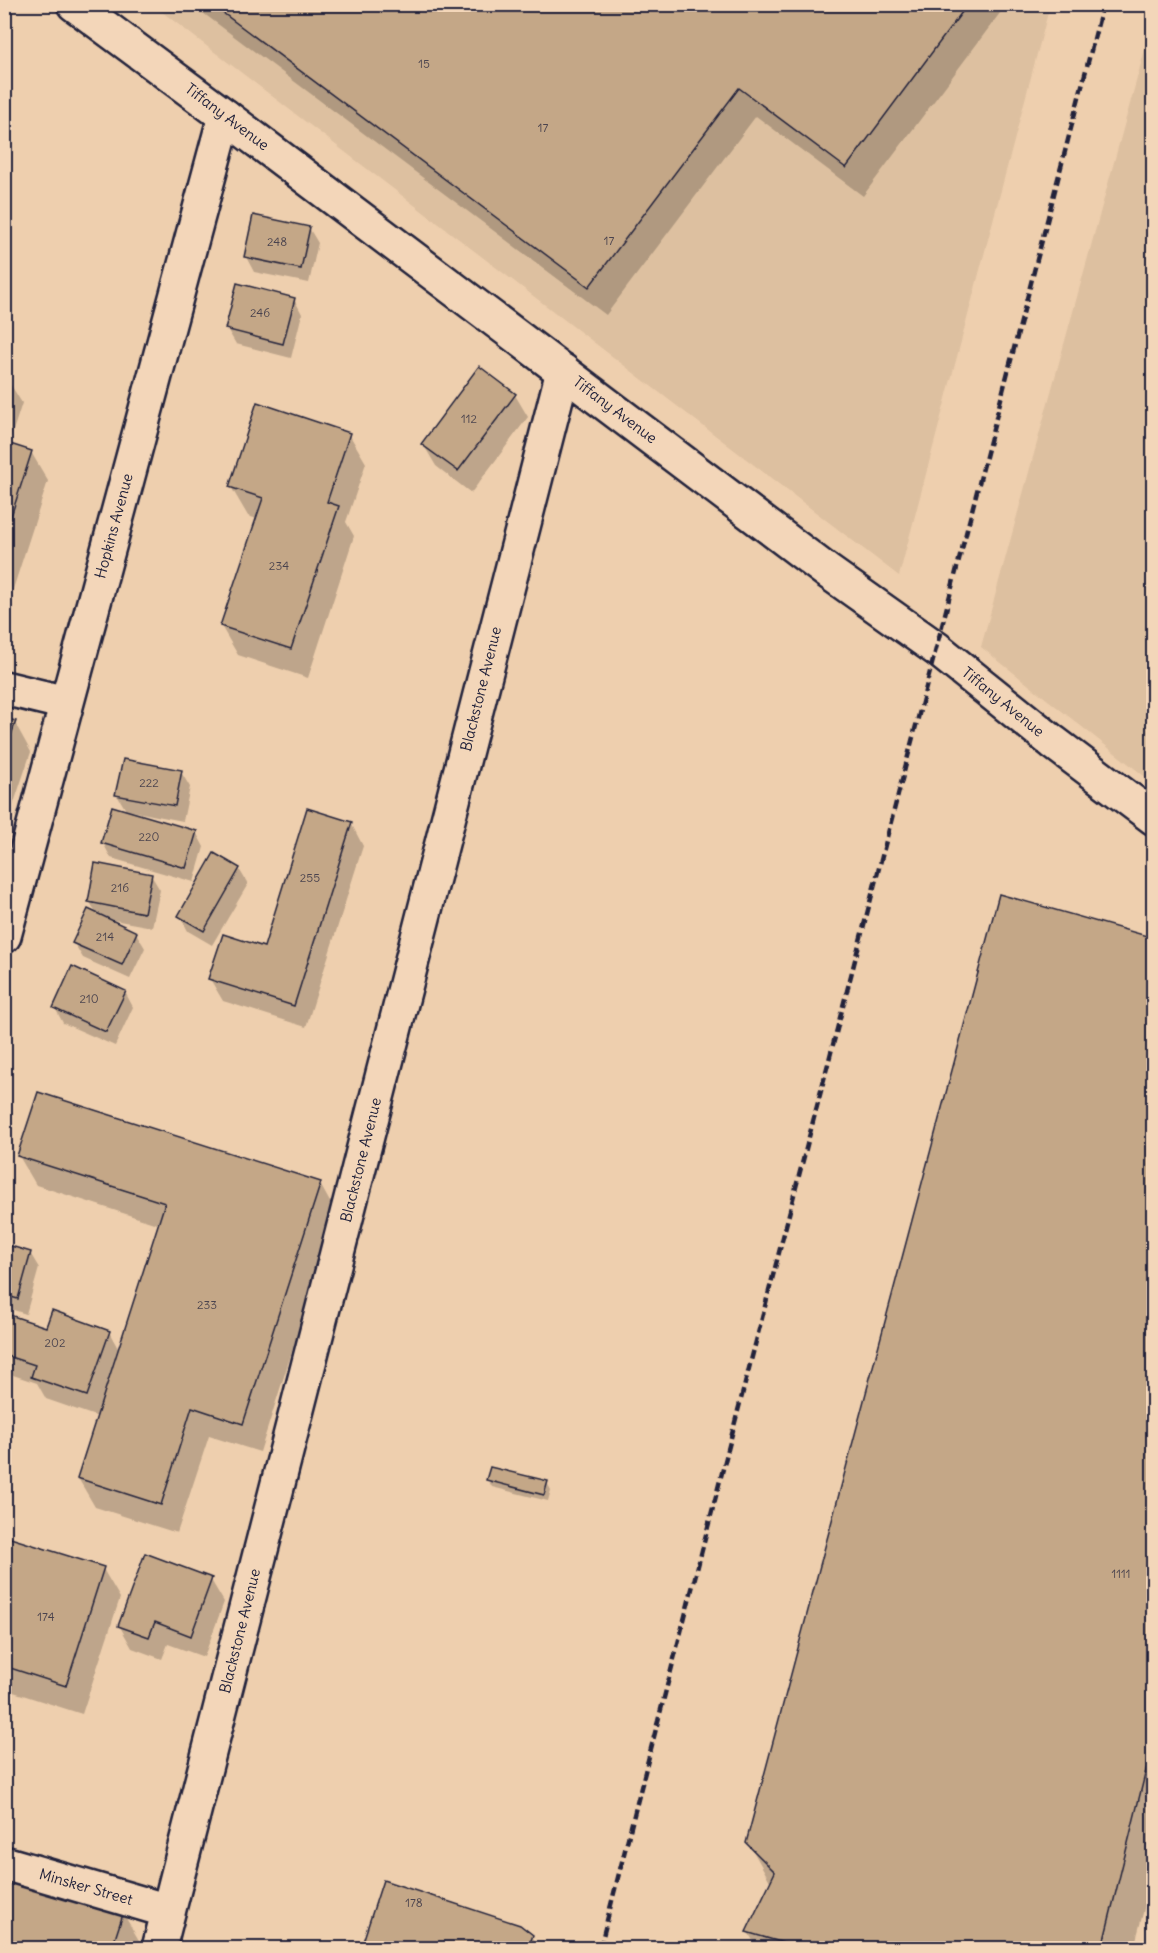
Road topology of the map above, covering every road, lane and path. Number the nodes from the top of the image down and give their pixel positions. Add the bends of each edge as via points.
1 (74, 4) edge
2 (225, 116) junction
3 (563, 371) junction
4 (4, 688) edge
5 (66, 703) junction
6 (1154, 818) edge
7 (4, 936) edge
8 (4, 1863) edge
9 (168, 1911) junction
10 (159, 1948) edge

1 - 2 street, Tiffany Avenue
2 - 3 street, Tiffany Avenue
2 - 5 street, Hopkins Avenue
3 - 6 street, Tiffany Avenue via 827,571 937,649
3 - 9 street, Blackstone Avenue
4 - 5 street
5 - 7 street, Hopkins Avenue
8 - 9 street, Minsker Street
9 - 10 street, Blackstone Avenue

